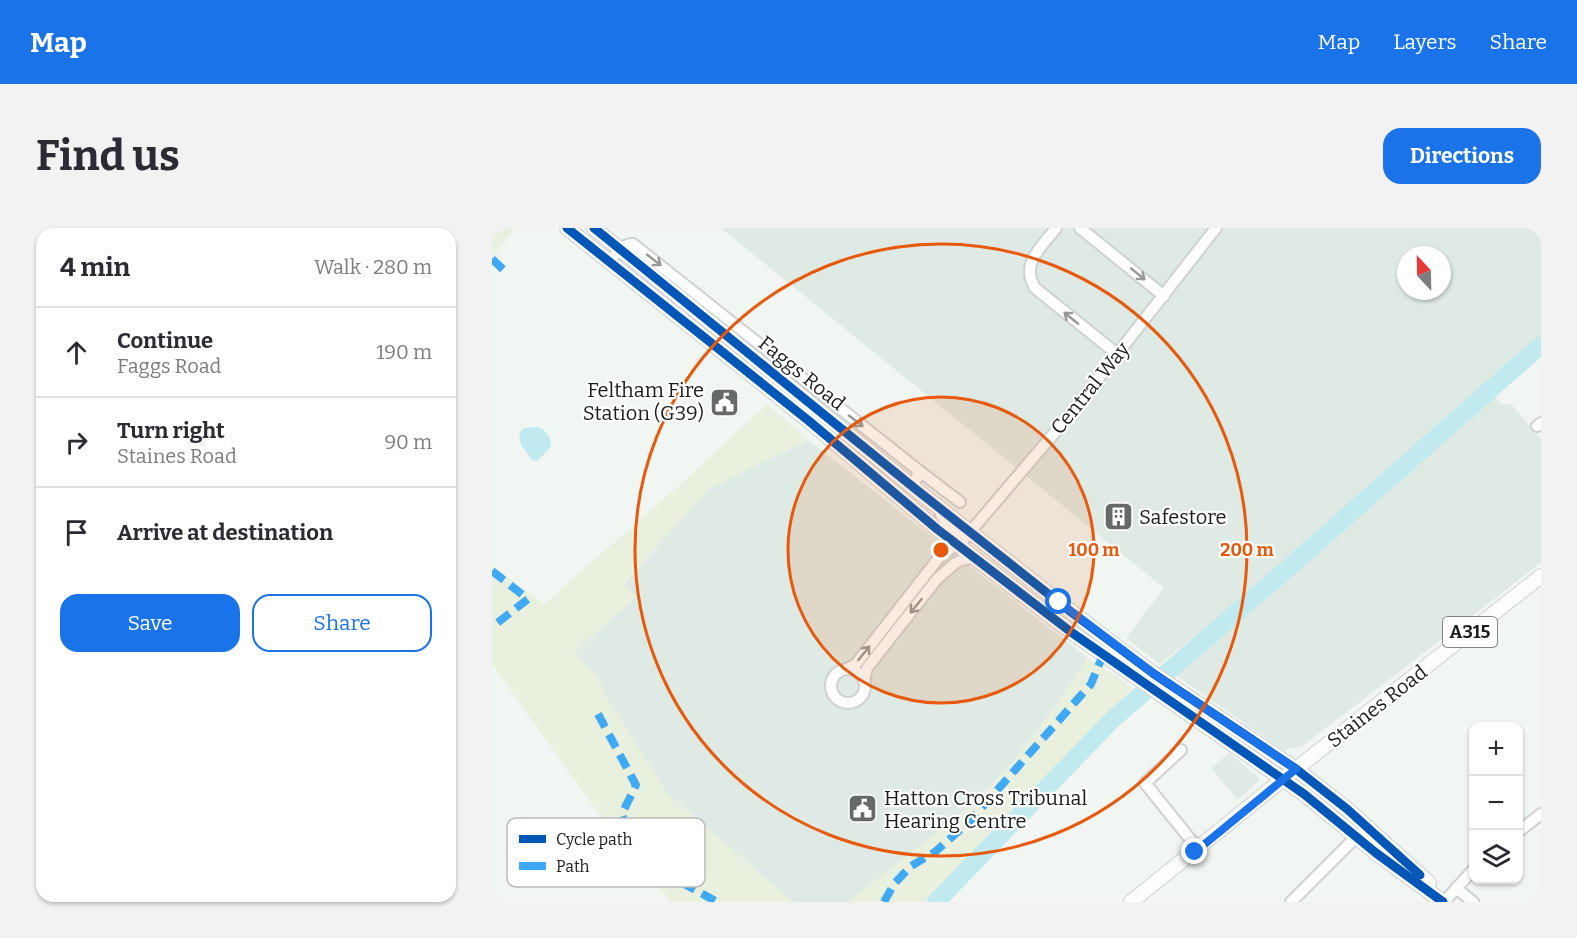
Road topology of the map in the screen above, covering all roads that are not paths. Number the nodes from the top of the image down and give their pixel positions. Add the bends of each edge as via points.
1 (567, 228) edge
2 (594, 228) edge
3 (1056, 228) edge
4 (1080, 228) edge
5 (1216, 228) edge
6 (620, 249) junction
7 (609, 262) junction
8 (1164, 296) junction
9 (1117, 354) junction
10 (918, 470) junction
11 (915, 488) junction
12 (960, 502) dead end
13 (937, 529) junction
14 (967, 539) junction
15 (942, 555) junction
16 (975, 557) junction
17 (1541, 576) edge
18 (937, 579) junction
19 (1022, 593) junction
20 (847, 669) junction
21 (864, 681) junction
22 (1181, 750) dead end
23 (1296, 769) junction
24 (1282, 780) junction
25 (1541, 814) edge
26 (1521, 830) edge
27 (1357, 836) junction
28 (1198, 849) junction
29 (1469, 874) edge
30 (1456, 888) junction
31 (1131, 902) edge
32 (1291, 902) edge
33 (1443, 902) edge
34 (1473, 902) edge

1 - 7 main road, Faggs Road
2 - 6 main road, Faggs Road
9 -> 3 street via 1029,279 1033,258
4 -> 8 street
5 - 8 street, Central Way
6 - 7 street
6 -> 10 street via 633,244
6 - 11 main road, Faggs Road
7 - 13 main road, Faggs Road
8 - 9 street, Central Way
9 - 14 street, Central Way
10 - 11 street
10 - 12 street
11 - 14 main road, Faggs Road
13 - 14 main road, Faggs Road
13 - 15 street
14 - 15 street
14 - 16 main road, Faggs Road
14 - 18 street
14 - 19 main road
14 - 23 main road, Faggs Road via 987,544 1113,644
20 -> 15 street via 856,663
16 - 18 street via 960,560
16 - 19 main road, Faggs Road
17 - 23 main road, Staines Road / A315
18 -> 21 street via 867,668
19 - 24 main road, Faggs Road via 1104,656
20 - 21 street via 859,673
20 - 21 street via 837,673 832,681 831,691 837,700 848,703 859,699
22 - 28 street via 1145,783
23 - 24 main road, A315
23 - 33 main road, Faggs Road via 1389,847 1431,885
24 - 27 main road, Faggs Road
24 - 28 main road, A315
25 - 26 street
27 - 32 street
27 - 33 main road, Faggs Road
28 - 31 main road, A315
29 - 30 street
30 - 33 street
30 - 34 street

